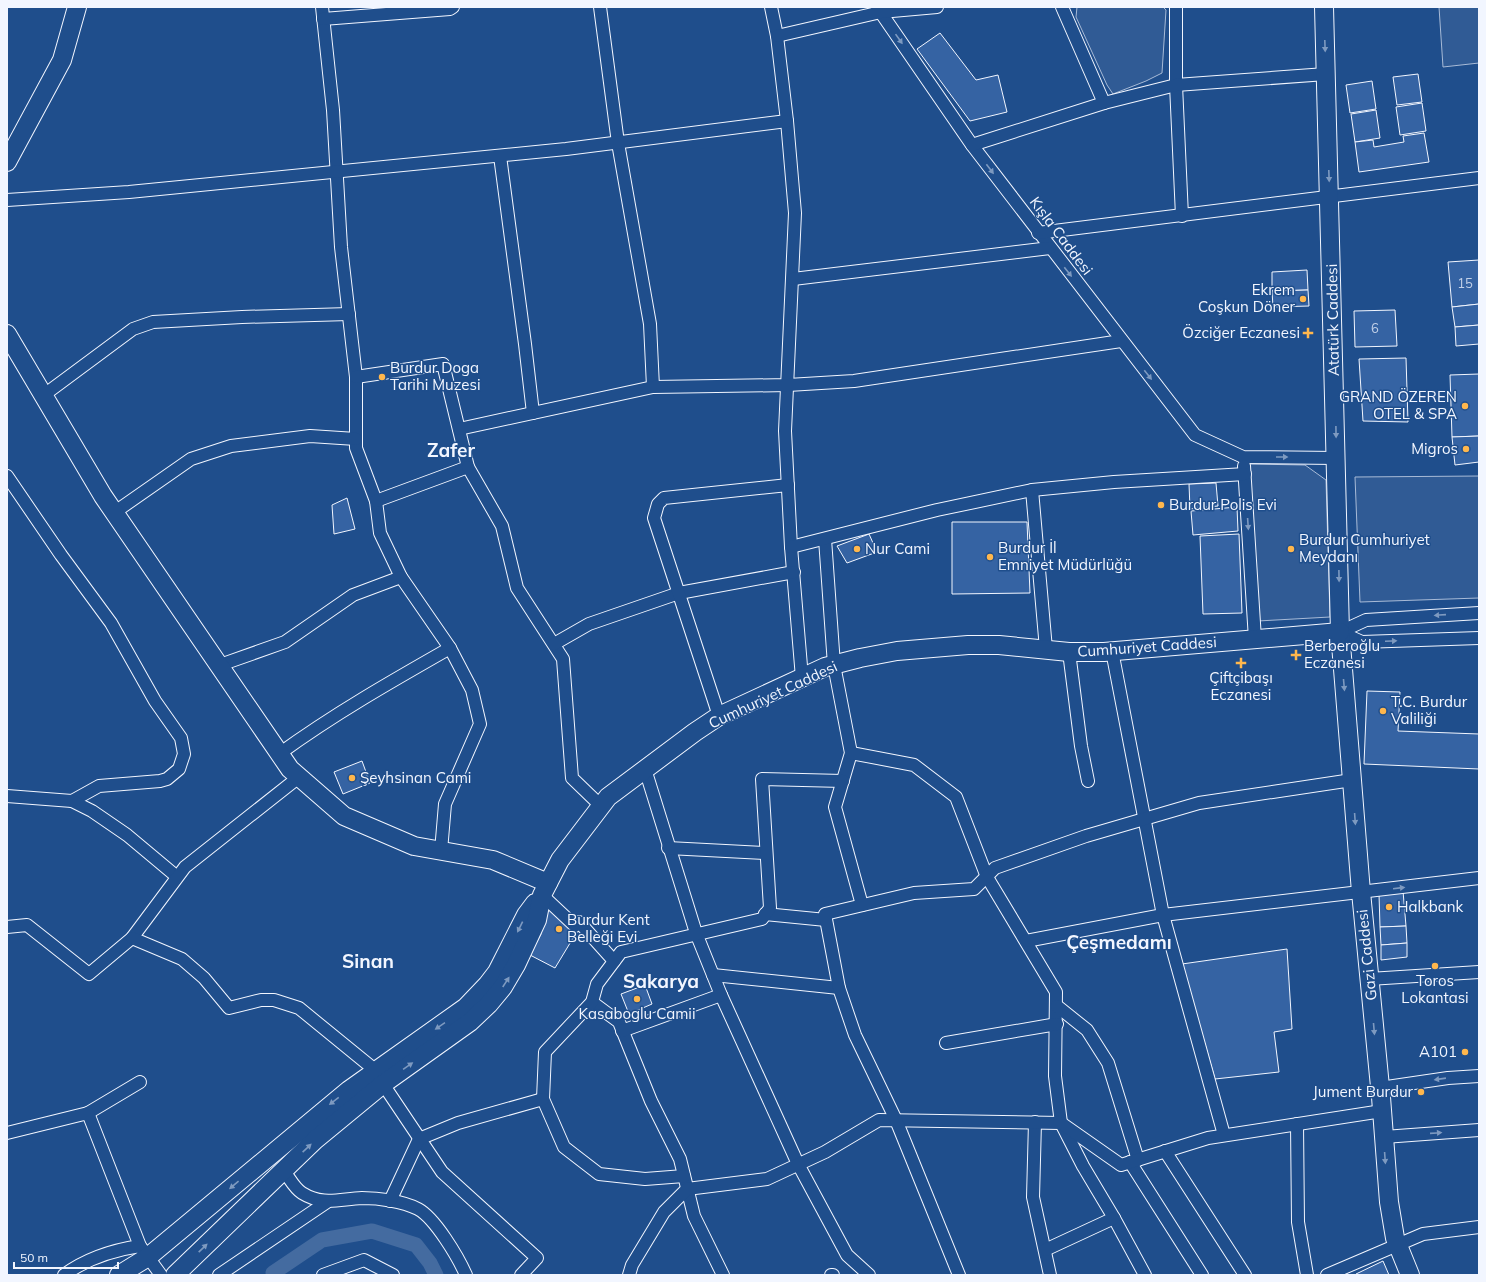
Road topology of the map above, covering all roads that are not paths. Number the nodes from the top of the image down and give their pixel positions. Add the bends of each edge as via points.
1 (77, 7) edge
2 (452, 7) edge
3 (600, 7) edge
4 (771, 7) edge
5 (937, 7) edge
6 (1062, 7) edge
7 (1176, 7) edge
8 (1324, 7) edge
9 (879, 10) edge
10 (322, 13) edge
11 (777, 36) junction
12 (1326, 74) junction
13 (1176, 85) junction
14 (1104, 103) junction
15 (788, 121) junction
16 (618, 143) junction
17 (972, 145) junction
18 (500, 156) junction
19 (7, 162) edge
20 (337, 172) junction
21 (1479, 178) edge
22 (1330, 198) junction
23 (7, 200) edge
24 (1182, 216) junction
25 (1038, 233) junction
26 (1050, 248) junction
27 (793, 279) junction
28 (349, 314) junction
29 (7, 334) edge
30 (1121, 341) junction
31 (356, 377) junction
32 (788, 385) junction
33 (653, 387) junction
34 (44, 395) junction
35 (533, 413) junction
36 (459, 429) junction
37 (356, 439) junction
38 (1243, 457) junction
39 (1336, 458) junction
40 (468, 467) junction
41 (1245, 474) junction
42 (7, 476) edge
43 (788, 485) junction
44 (1032, 490) junction
45 (376, 501) junction
46 (115, 512) junction
47 (825, 539) junction
48 (791, 547) junction
49 (794, 572) junction
50 (401, 578) junction
51 (679, 593) junction
52 (1479, 613) edge
53 (1340, 632) junction
54 (1479, 638) edge
55 (1255, 639) junction
56 (554, 644) junction
57 (450, 648) junction
58 (1046, 649) junction
59 (1112, 651) junction
60 (1069, 652) junction
61 (220, 665) junction
62 (834, 665) junction
63 (802, 678) junction
64 (719, 716) junction
65 (852, 753) junction
66 (279, 754) junction
67 (645, 769) junction
68 (299, 778) junction
69 (1352, 780) junction
70 (843, 781) junction
71 (1088, 781) dead end
72 (7, 796) edge
73 (72, 801) junction
74 (601, 806) junction
75 (1144, 819) junction
76 (668, 848) junction
77 (441, 851) junction
78 (766, 853) junction
79 (176, 876) junction
80 (987, 877) junction
81 (1479, 878) edge
82 (545, 889) junction
83 (1361, 892) junction
84 (862, 905) junction
85 (765, 914) junction
86 (1163, 915) junction
87 (826, 920) junction
88 (7, 928) edge
89 (696, 933) junction
90 (132, 938) junction
91 (1026, 942) junction
92 (614, 961) junction
93 (1479, 972) edge
94 (713, 975) junction
95 (1369, 979) junction
96 (839, 988) junction
97 (721, 994) junction
98 (592, 1002) junction
99 (1057, 1006) junction
100 (1056, 1024) junction
101 (622, 1031) junction
102 (946, 1043) dead end
103 (1479, 1076) edge
104 (379, 1077) junction
105 (140, 1082) dead end
106 (1380, 1088) junction
107 (543, 1099) junction
108 (1382, 1111) junction
109 (88, 1113) junction
110 (896, 1120) junction
111 (1035, 1122) junction
112 (1061, 1123) junction
113 (1297, 1124) junction
114 (1479, 1130) edge
115 (7, 1133) edge
116 (1224, 1135) junction
117 (1384, 1137) junction
118 (419, 1139) junction
119 (1165, 1151) junction
120 (1134, 1161) junction
121 (798, 1164) junction
122 (283, 1170) junction
123 (684, 1176) junction
124 (687, 1189) junction
125 (390, 1201) junction
126 (327, 1202) junction
127 (1114, 1218) junction
128 (1479, 1227) edge
129 (1397, 1244) junction
130 (1045, 1250) junction
131 (144, 1251) junction
132 (70, 1273) edge
133 (119, 1275) edge
134 (161, 1275) edge
135 (175, 1275) edge
136 (218, 1275) edge
137 (323, 1275) edge
138 (393, 1275) edge
139 (466, 1275) edge
140 (521, 1275) edge
141 (629, 1275) edge
142 (723, 1275) edge
143 (869, 1275) edge
144 (959, 1275) edge
145 (1050, 1275) edge
146 (1145, 1275) edge
147 (1202, 1275) edge
148 (1246, 1275) edge
149 (1307, 1275) edge
150 (1327, 1275) edge
151 (1410, 1275) edge

1 - 19 main road via 62,60
2 - 10 street
3 - 16 street
4 - 11 street
5 - 9 street
6 - 14 street
7 - 13 street
8 -> 12 main road, Atatürk Caddesi
9 - 11 street
9 -> 17 street, Kışla Caddesi
10 - 20 street via 334,110
11 - 15 street
12 - 13 street
12 -> 22 main road, Atatürk Caddesi
13 - 14 street
13 - 24 street
14 - 17 street
15 - 16 street
15 - 27 street via 795,213
16 - 18 street
16 - 33 street via 650,324
17 -> 25 street, Kışla Caddesi
18 - 20 street
18 - 35 street
20 - 23 street via 129,192
20 - 28 street via 341,247
21 - 22 street
22 - 24 street
22 -> 39 main road, Atatürk Caddesi
24 - 25 street
25 - 26 street, Kışla Caddesi
26 - 27 street
26 -> 30 street, Kışla Caddesi
27 - 32 street
28 - 31 street
28 - 34 street via 153,322 133,329
29 - 34 main road
30 - 32 street via 854,381
30 -> 38 street, Kışla Caddesi via 1195,435
31 - 36 street via 443,364
31 - 37 street
32 - 33 street
32 - 43 street via 785,431
33 - 35 street
34 - 46 main road
35 - 36 street
36 - 40 street
37 - 45 street via 356,448
37 - 46 street via 310,436 231,446 191,459
38 -> 39 street
38 - 41 street
39 -> 53 main road, Atatürk Caddesi
40 - 45 street
40 - 56 street via 502,526 517,588
41 - 44 street
41 -> 55 street
42 - 73 street via 111,623 184,746 179,769 167,779 160,782 99,786
43 - 48 street
43 - 51 street via 661,500 654,518
44 - 47 street via 937,510
44 - 58 street
45 - 50 street via 380,533
46 - 61 main road
47 - 48 street
47 - 62 street
48 - 49 street
49 - 51 street
49 - 63 street
50 - 57 street
50 - 61 street via 353,595 285,642
51 - 56 street via 589,624
51 - 64 street
52 -> 53 street via 1366,620
53 -> 54 street via 1362,642
53 - 55 main road, Cumhuriyet Caddesi
53 -> 69 main road, Gazi Caddesi
55 - 59 main road, Cumhuriyet Caddesi
56 - 74 street via 564,659 572,778
57 - 66 street via 368,694
57 - 77 street via 472,690 480,724 445,804
58 - 60 main road, Cumhuriyet Caddesi
58 - 62 main road, Cumhuriyet Caddesi via 999,645 934,647 860,658
59 - 60 main road, Cumhuriyet Caddesi
59 - 75 street
60 - 71 street
61 - 66 main road
62 - 63 main road, Cumhuriyet Caddesi
62 - 65 street
63 - 64 main road, Cumhuriyet Caddesi
64 - 67 main road, Cumhuriyet Caddesi
65 - 70 street
65 - 80 street via 914,765 956,797
66 - 68 main road
67 - 74 main road, Cumhuriyet Caddesi via 608,797
67 - 76 street
68 - 77 main road via 344,816 414,846
68 - 79 street
69 - 75 street via 1199,803
69 -> 83 main road, Gazi Caddesi
70 - 78 street via 762,779
70 - 84 street via 835,807
72 - 73 street
73 - 79 street via 92,811 127,835
74 - 82 main road, Cumhuriyet Caddesi via 560,860
75 - 80 street via 995,868
75 - 86 street
76 - 78 street
76 - 89 street
77 - 82 main road via 493,860
78 - 85 street via 770,908
79 - 90 street
80 - 84 street via 974,889 914,893
80 - 91 street
83 -> 81 street
82 - 92 street via 575,926 579,922
82 - 104 main road, Cumhuriyet Caddesi via 537,920 516,965 489,1004 470,1022
83 - 86 street
83 - 95 main road, Gazi Caddesi
84 - 87 street via 825,914
85 - 87 street
85 - 89 street via 762,919
86 - 91 street
86 - 116 street
87 - 96 street
88 - 90 street via 27,925 89,974
89 - 92 street via 621,952
89 - 94 street
90 - 104 street via 182,959 204,978 229,1008 261,1000 274,1000 299,1008
91 - 99 street via 1056,992
92 - 98 street via 597,984
93 - 95 street
94 - 96 street
94 - 97 street
95 -> 106 main road, Gazi Caddesi
96 - 110 street via 855,1035
97 - 101 street
97 - 121 street
98 - 101 street via 619,1022
98 - 107 street via 546,1052
99 - 100 street
99 - 120 street via 1087,1030 1108,1063
100 - 102 street
100 - 112 street via 1055,1076
101 - 123 street via 651,1101 680,1160
103 -> 106 street
104 - 118 street
122 -> 104 main road
104 -> 131 main road via 323,1110
105 - 109 street
106 - 108 main road, Gazi Caddesi
107 - 118 street via 458,1123
107 - 123 street via 564,1147 599,1174 646,1179
108 - 113 street
108 - 117 main road, Gazi Caddesi
109 - 115 street
109 - 131 street
110 - 111 street
110 - 121 street via 879,1120 825,1152
110 - 144 street
111 - 112 street
111 - 130 street via 1033,1197
112 - 120 street via 1121,1165
112 - 127 street
113 - 116 street
113 - 149 street via 1298,1222
117 -> 114 street
116 - 119 street
117 -> 129 main road, Gazi Caddesi via 1389,1202
118 - 125 street
118 - 140 street via 442,1172 537,1258
119 - 120 street
119 - 148 street
120 - 147 street
121 - 124 street via 767,1179
121 - 143 street via 847,1255
122 - 126 street via 302,1193
135 -> 122 main road
123 - 124 street
124 - 141 street via 664,1212 632,1265
124 - 142 street via 694,1216
125 - 126 street via 362,1198
125 - 139 street via 419,1210 444,1235
126 - 136 street
127 - 130 street
127 - 146 street
128 - 129 street via 1423,1234
129 - 150 street
129 - 151 main road, Gazi Caddesi
130 - 145 street
131 - 132 street via 120,1248
131 - 133 main road
131 - 134 street
137 - 138 street via 364,1260

